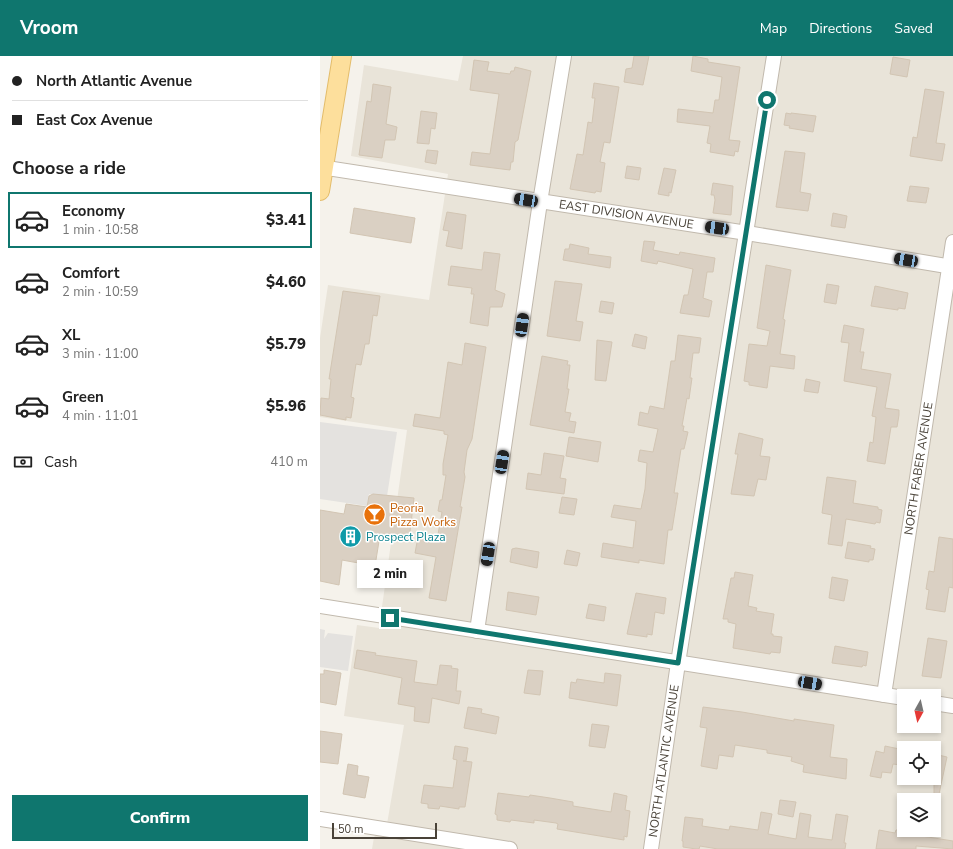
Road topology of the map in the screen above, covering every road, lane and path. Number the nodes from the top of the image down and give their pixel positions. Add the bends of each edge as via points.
1 (342, 56) edge
2 (564, 56) edge
3 (774, 56) edge
4 (322, 167) edge
5 (320, 191) edge
6 (540, 202) junction
7 (747, 233) junction
8 (953, 242) edge
9 (951, 267) edge
10 (320, 606) edge
11 (477, 631) junction
12 (678, 663) junction
13 (884, 695) junction
14 (897, 697) edge
15 (941, 704) edge
16 (953, 706) edge
17 (320, 819) edge
18 (510, 849) edge
19 (651, 849) edge

1 - 4 main road
2 - 6 street
3 - 7 street, NORTH ATLANTIC AVENUE
4 - 5 main road
4 - 6 street, EAST DIVISION AVENUE
6 - 7 street, EAST DIVISION AVENUE
6 - 11 street
7 - 9 street, EAST DIVISION AVENUE
7 - 12 street, NORTH ATLANTIC AVENUE
8 - 9 street, NORTH FABER AVENUE
9 - 13 street, NORTH FABER AVENUE
10 - 11 street
11 - 12 street
12 - 13 street
12 - 19 street, NORTH ATLANTIC AVENUE
13 - 14 street
15 - 16 street
17 - 18 street

